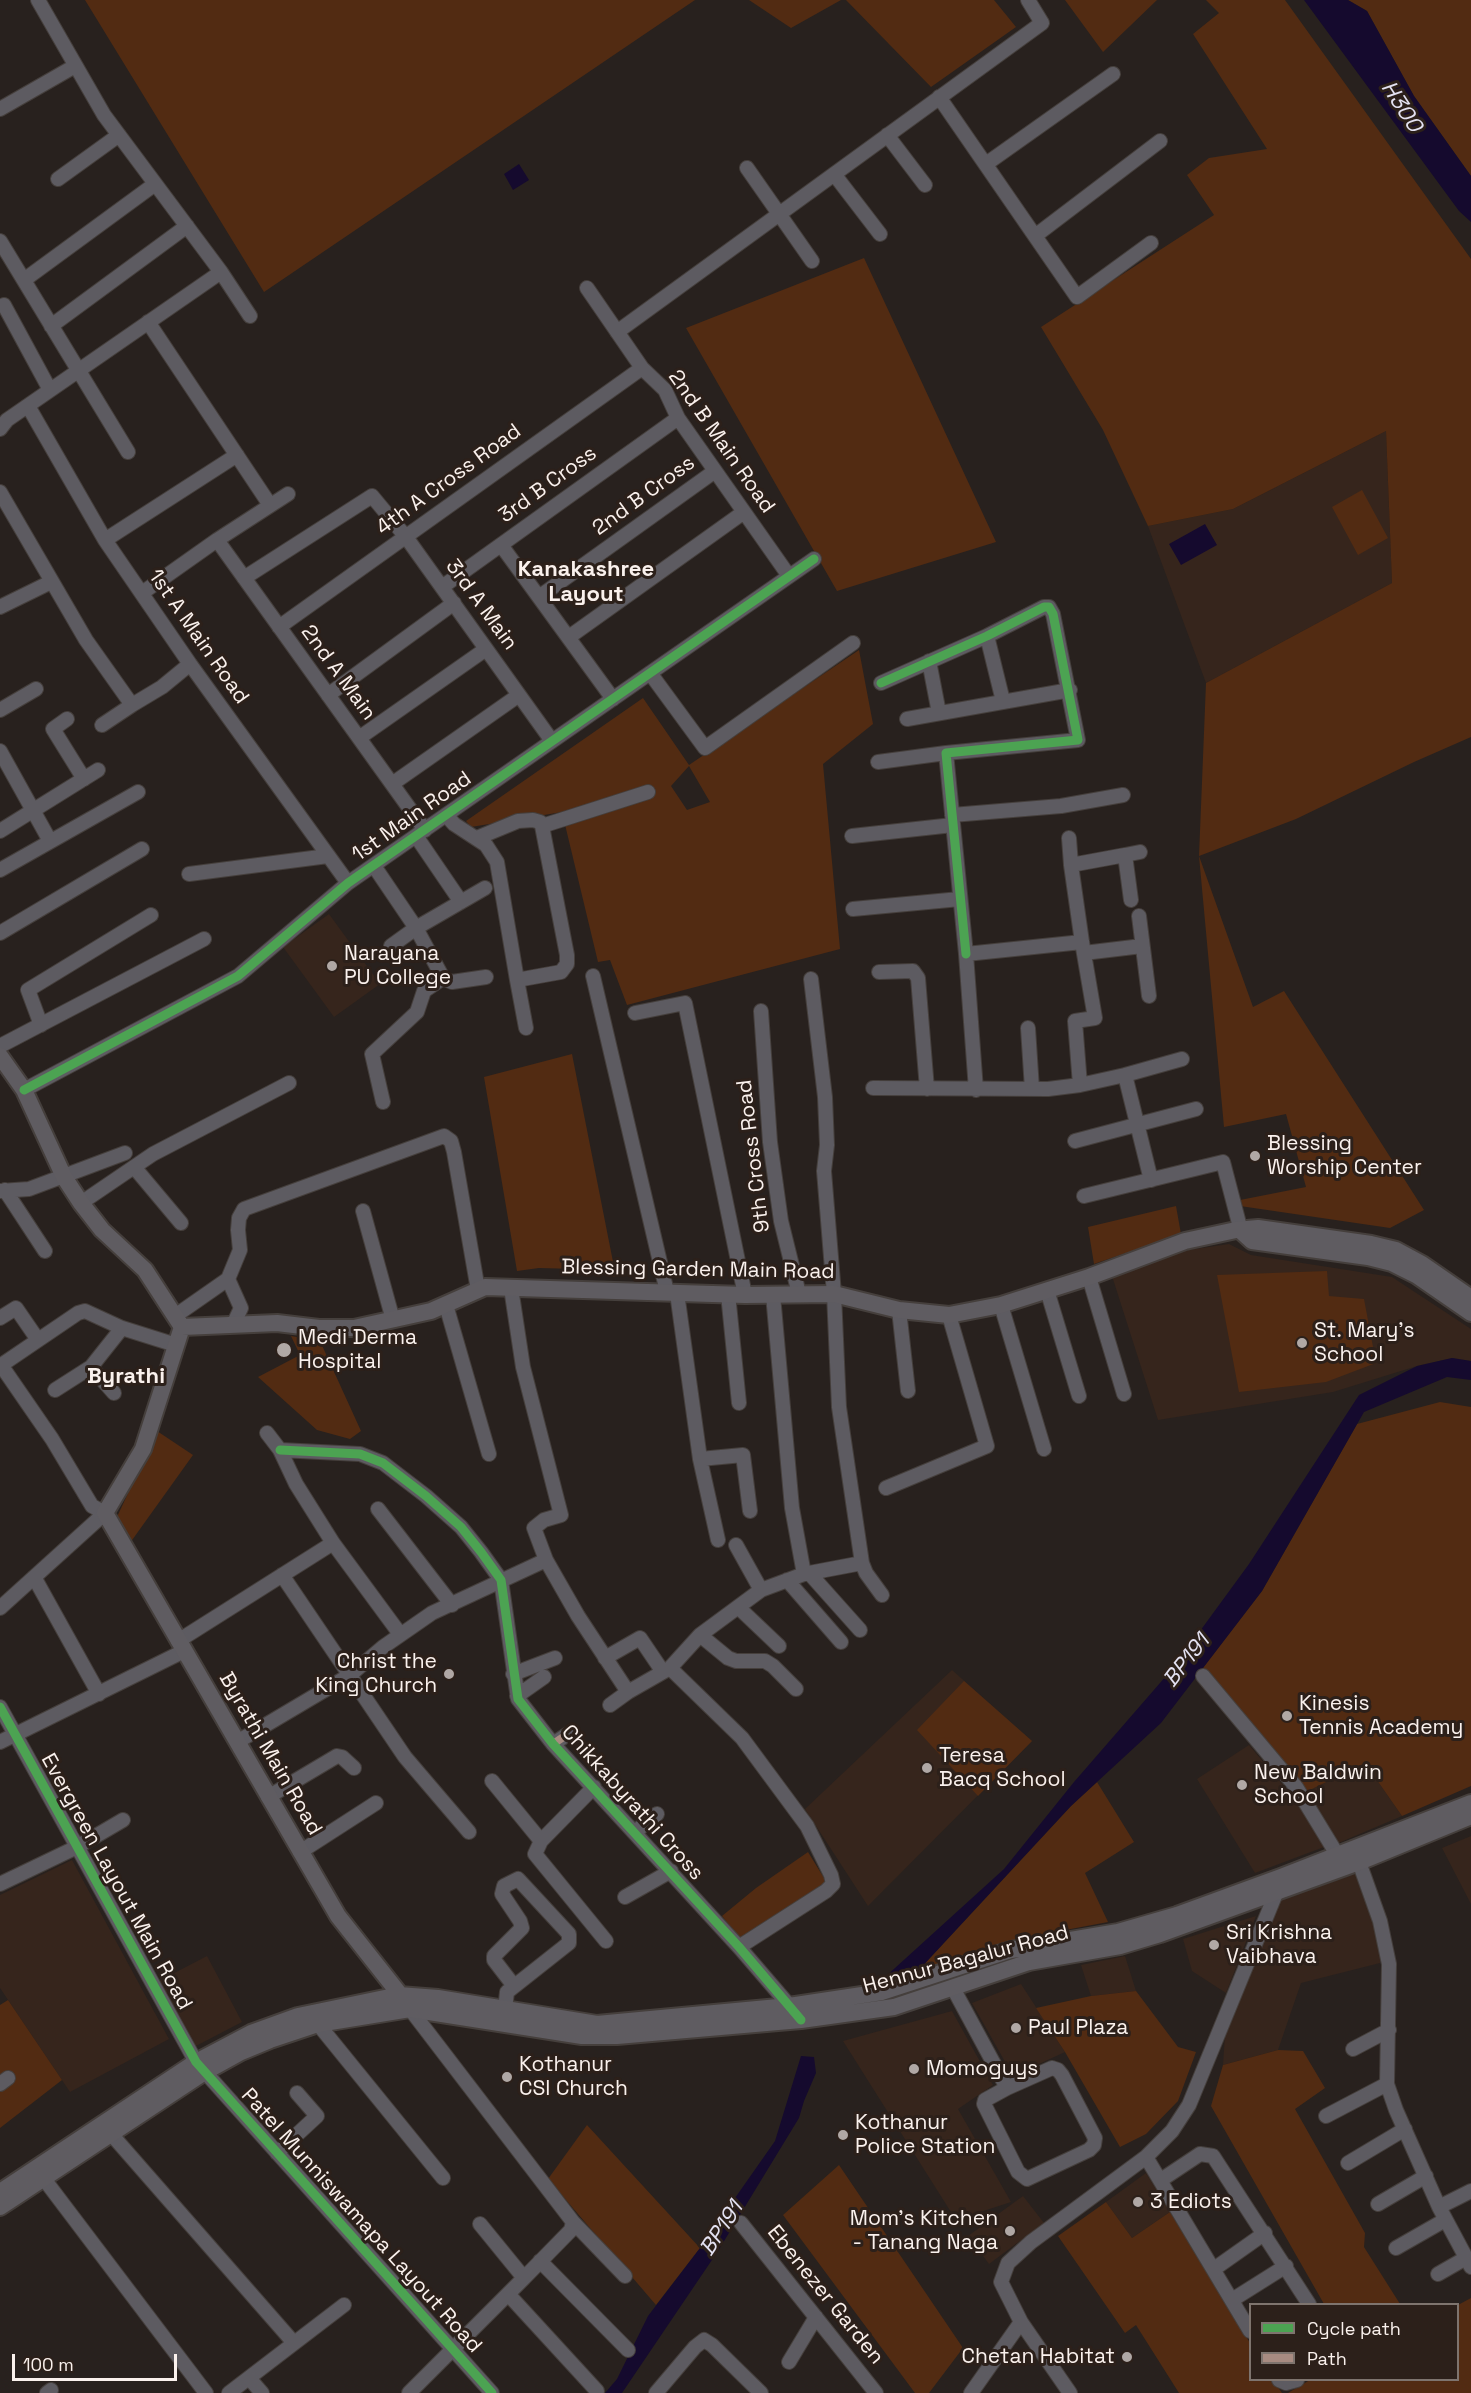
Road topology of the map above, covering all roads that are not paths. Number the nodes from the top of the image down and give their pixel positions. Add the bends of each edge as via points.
1 (38, 0) edge
2 (1028, 0) edge
3 (75, 66) junction
4 (1113, 74) dead end
5 (939, 97) junction
6 (0, 109) edge
7 (119, 135) junction
8 (887, 135) junction
9 (1160, 141) dead end
10 (986, 164) junction
11 (747, 168) dead end
12 (834, 174) junction
13 (58, 179) dead end
14 (155, 184) junction
15 (925, 185) dead end
16 (779, 214) junction
17 (186, 226) junction
18 (880, 234) dead end
19 (1035, 236) junction
20 (0, 241) edge
21 (1151, 243) dead end
22 (812, 261) dead end
23 (221, 272) junction
24 (24, 280) junction
25 (587, 288) dead end
26 (4, 305) dead end
27 (250, 316) dead end
28 (148, 322) junction
29 (51, 326) junction
30 (618, 332) junction
31 (642, 368) junction
32 (77, 371) junction
33 (51, 390) junction
34 (28, 406) junction
35 (678, 418) junction
36 (2, 420) edge
37 (128, 452) dead end
38 (237, 455) junction
39 (715, 471) junction
40 (0, 492) edge
41 (288, 494) dead end
42 (270, 505) junction
43 (744, 512) junction
44 (406, 537) junction
45 (105, 540) junction
46 (217, 540) junction
47 (501, 544) junction
48 (814, 559) dead end
49 (789, 576) junction
50 (244, 578) junction
51 (51, 582) junction
52 (442, 587) junction
53 (142, 593) junction
54 (539, 597) junction
55 (454, 603) junction
56 (0, 607) edge
57 (279, 627) junction
58 (987, 636) junction
59 (569, 637) junction
60 (853, 643) dead end
61 (486, 649) junction
62 (929, 661) junction
63 (190, 664) junction
64 (650, 673) junction
65 (882, 683) dead end
66 (36, 689) dead end
67 (1070, 690) junction
68 (328, 695) junction
69 (519, 695) junction
70 (613, 699) junction
71 (1003, 701) junction
72 (132, 705) junction
73 (0, 710) edge
74 (939, 713) junction
75 (67, 719) dead end
76 (907, 719) dead end
77 (102, 725) dead end
78 (359, 738) junction
79 (552, 741) junction
80 (0, 751) edge
81 (946, 753) junction
82 (878, 762) dead end
83 (98, 770) dead end
84 (84, 779) junction
85 (392, 784) junction
86 (138, 792) dead end
87 (648, 792) dead end
88 (1123, 795) dead end
89 (33, 811) junction
90 (446, 815) junction
91 (953, 820) junction
92 (542, 826) junction
93 (0, 831) edge
94 (421, 833) junction
95 (852, 836) dead end
96 (477, 838) junction
97 (1069, 838) dead end
98 (50, 841) junction
99 (142, 849) dead end
100 (1140, 852) dead end
101 (1125, 855) junction
102 (328, 856) junction
103 (1071, 865) junction
104 (374, 866) junction
105 (0, 870) edge
106 (189, 874) dead end
107 (348, 884) junction
108 (485, 888) dead end
109 (960, 899) junction
110 (1131, 900) dead end
111 (461, 902) junction
112 (853, 909) dead end
113 (151, 915) dead end
114 (1139, 916) dead end
115 (416, 928) junction
116 (0, 933) edge
117 (204, 939) dead end
118 (391, 946) dead end
119 (1142, 946) junction
120 (1083, 948) junction
121 (966, 954) junction
122 (879, 972) dead end
123 (593, 976) dead end
124 (486, 977) dead end
125 (443, 978) junction
126 (811, 979) dead end
127 (517, 980) junction
128 (1149, 996) dead end
129 (761, 1011) dead end
130 (635, 1013) dead end
131 (41, 1024) junction
132 (526, 1028) dead end
133 (1028, 1028) dead end
134 (0, 1046) edge
135 (0, 1056) edge
136 (1182, 1059) dead end
137 (1125, 1075) junction
138 (289, 1083) dead end
139 (1080, 1085) junction
140 (873, 1088) dead end
141 (927, 1089) junction
142 (976, 1089) junction
143 (1032, 1089) junction
144 (24, 1090) junction
145 (383, 1102) dead end
146 (1196, 1109) dead end
147 (1138, 1124) junction
148 (1075, 1141) dead end
149 (125, 1154) dead end
150 (134, 1167) junction
151 (64, 1177) junction
152 (1151, 1180) junction
153 (2, 1191) edge
154 (1084, 1196) dead end
155 (81, 1203) junction
156 (363, 1211) dead end
157 (181, 1223) dead end
158 (1241, 1231) junction
159 (45, 1251) dead end
160 (1089, 1276) junction
161 (228, 1279) junction
162 (512, 1288) junction
163 (478, 1290) junction
164 (1047, 1290) junction
165 (672, 1292) junction
166 (834, 1293) junction
167 (799, 1294) junction
168 (736, 1295) junction
169 (773, 1295) junction
170 (1471, 1298) edge
171 (446, 1305) junction
172 (1001, 1305) junction
173 (899, 1310) junction
174 (1471, 1313) edge
175 (949, 1315) junction
176 (0, 1318) edge
177 (393, 1320) junction
178 (178, 1321) junction
179 (233, 1325) junction
180 (122, 1328) junction
181 (38, 1340) junction
182 (176, 1345) junction
183 (1, 1366) edge
184 (90, 1367) junction
185 (55, 1390) dead end
186 (908, 1391) dead end
187 (114, 1393) dead end
188 (1124, 1394) dead end
189 (1079, 1396) dead end
190 (739, 1402) dead end
191 (267, 1433) dead end
192 (1044, 1449) dead end
193 (280, 1450) junction
194 (489, 1454) dead end
195 (700, 1459) junction
196 (886, 1488) dead end
197 (378, 1509) dead end
198 (750, 1511) dead end
199 (105, 1513) junction
200 (718, 1540) dead end
201 (333, 1543) junction
202 (736, 1545) dead end
203 (546, 1560) junction
204 (862, 1563) junction
205 (807, 1574) junction
206 (282, 1575) junction
207 (34, 1577) junction
208 (501, 1580) junction
209 (787, 1580) junction
210 (761, 1590) junction
211 (882, 1595) dead end
212 (452, 1605) junction
213 (738, 1607) junction
214 (0, 1608) edge
215 (860, 1630) dead end
216 (400, 1634) junction
217 (700, 1635) junction
218 (841, 1642) dead end
219 (181, 1646) junction
220 (779, 1646) dead end
221 (555, 1658) dead end
222 (605, 1658) junction
223 (667, 1670) junction
224 (513, 1674) junction
225 (350, 1675) junction
226 (1203, 1676) dead end
227 (544, 1677) dead end
228 (796, 1689) dead end
229 (628, 1692) junction
230 (99, 1694) junction
231 (517, 1696) junction
232 (610, 1705) dead end
233 (0, 1707) edge
234 (568, 1734) dead end
235 (15, 1735) junction
236 (0, 1742) edge
237 (237, 1742) junction
238 (553, 1744) junction
239 (354, 1768) dead end
240 (492, 1781) dead end
241 (594, 1786) junction
242 (268, 1797) junction
243 (375, 1803) dead end
244 (1471, 1803) edge
245 (657, 1814) dead end
246 (1471, 1816) edge
247 (123, 1820) dead end
248 (469, 1832) dead end
249 (635, 1832) junction
250 (541, 1841) junction
251 (76, 1847) junction
252 (300, 1852) junction
253 (1338, 1856) junction
254 (1359, 1862) junction
255 (671, 1871) junction
256 (0, 1884) edge
257 (1279, 1885) junction
258 (625, 1898) dead end
259 (606, 1941) dead end
260 (739, 1947) junction
261 (514, 1986) junction
262 (953, 1988) junction
263 (399, 1995) junction
264 (789, 2006) junction
265 (410, 2009) junction
266 (504, 2017) junction
267 (801, 2020) junction
268 (318, 2024) junction
269 (1389, 2030) junction
270 (1353, 2049) dead end
271 (200, 2068) junction
272 (1387, 2084) junction
273 (1007, 2088) junction
274 (297, 2093) dead end
275 (1326, 2116) dead end
276 (1405, 2129) junction
277 (112, 2135) junction
278 (277, 2153) junction
279 (1146, 2157) junction
280 (1348, 2163) dead end
281 (40, 2174) junction
282 (1426, 2176) junction
283 (443, 2178) dead end
284 (1161, 2180) junction
285 (1471, 2191) edge
286 (0, 2192) edge
287 (1378, 2204) dead end
288 (0, 2207) edge
289 (1442, 2214) junction
290 (573, 2222) junction
291 (741, 2223) dead end
292 (480, 2224) dead end
293 (1265, 2233) junction
294 (1396, 2248) dead end
295 (540, 2261) junction
296 (1469, 2263) edge
297 (1286, 2266) junction
298 (1214, 2269) junction
299 (1438, 2274) dead end
300 (625, 2276) dead end
301 (524, 2278) junction
302 (508, 2294) junction
303 (1232, 2300) junction
304 (1308, 2303) edge
305 (344, 2305) dead end
306 (816, 2317) junction
307 (1021, 2322) junction
308 (1249, 2328) edge
309 (294, 2343) junction
310 (628, 2350) dead end
311 (453, 2351) junction
312 (789, 2362) dead end
313 (249, 2378) junction
314 (597, 2391) dead end
315 (206, 2393) edge
316 (229, 2393) edge
317 (262, 2393) edge
318 (409, 2393) edge
319 (492, 2393) edge
320 (656, 2393) edge
321 (761, 2393) edge
322 (876, 2393) edge
323 (971, 2393) edge
324 (1070, 2393) edge

1 - 3 street
2 - 5 street via 1042,23
3 - 6 street
3 - 7 street
4 - 10 street
5 - 8 street
5 - 10 street
7 - 13 street
7 - 14 street
8 - 12 street
8 - 15 street
9 - 19 street
10 - 19 street
11 - 16 street
12 - 16 street
12 - 18 street
14 - 17 street
14 - 24 street
16 - 22 street
16 - 30 street
17 - 23 street
17 - 29 street
19 - 21 street via 1077,297
20 - 24 street
23 - 27 street
23 - 28 street
24 - 29 street
25 - 30 street, 2nd B Main Road
26 - 33 street
28 - 32 street
28 - 38 street
29 - 32 street
30 - 31 street, 2nd B Main Road
31 - 35 street, 2nd B Main Road via 665,390
31 - 44 street, 4th A Cross Road
32 - 33 street
32 - 37 street
33 - 34 street
34 - 36 street
34 - 45 street, 1st A Main Road
35 - 39 street, 2nd B Main Road
35 - 47 street, 3rd B Cross
38 - 42 street
38 - 45 street
39 - 43 street, 2nd B Main Road
39 - 54 street, 2nd B Cross
40 - 51 street
41 - 42 street
42 - 46 street
43 - 49 street, 2nd B Main Road
43 - 59 street
44 - 50 street, 3rd A Main via 372,496
44 - 52 street, 3rd A Main
44 - 57 street, 4th A Cross Road
45 - 53 street, 1st A Main Road
46 - 50 street, 2nd A Main
46 - 53 street
47 - 52 street, 3rd B Cross
47 - 54 street
48 - 49 street, 1st Main Road
49 - 64 street, 1st Main Road
50 - 57 street, 2nd A Main
51 - 56 street
51 - 72 street
52 - 55 street, 3rd A Main
53 - 63 street, 1st A Main Road
54 - 59 street
55 - 61 street, 3rd A Main
55 - 68 street
57 - 68 street, 2nd A Main
58 - 62 street
58 - 67 street via 1049,607
58 - 71 street
59 - 70 street
60 - 64 street via 705,748
61 - 69 street, 3rd A Main
61 - 78 street
62 - 65 street
62 - 74 street
63 - 72 street
63 - 102 street, 1st A Main Road
64 - 70 street, 1st Main Road
66 - 73 street
67 - 71 street
67 - 81 street via 1078,740
68 - 78 street, 2nd A Main
69 - 79 street, 3rd A Main
69 - 85 street
70 - 79 street, 1st Main Road
71 - 74 street
72 - 77 street
74 - 76 street
75 - 84 street via 53,729
78 - 85 street, 2nd A Main
79 - 90 street, 1st Main Road
80 - 89 street
81 - 82 street
81 - 91 street
83 - 84 street
84 - 89 street
85 - 94 street, 2nd A Main
86 - 98 street
87 - 92 street
88 - 91 street
89 - 93 street
89 - 98 street
90 - 94 street, 1st Main Road
90 - 96 street
91 - 95 street
91 - 109 street
92 - 96 street via 533,820 518,821
92 - 127 street via 567,964 558,974
94 - 104 street, 1st Main Road
94 - 111 street, 2nd A Main
96 - 127 street via 497,862
97 - 103 street
98 - 105 street
99 - 116 street
100 - 101 street
101 - 103 street
101 - 110 street
102 - 106 street
102 - 107 street, 1st A Main Road
103 - 120 street
104 - 107 street, 1st Main Road
104 - 115 street
107 - 144 street, 1st Main Road via 238,976
108 - 111 street
109 - 112 street
109 - 121 street
111 - 115 street
113 - 131 street via 27,990
114 - 119 street
115 - 118 street
115 - 125 street
117 - 131 street
119 - 120 street
119 - 128 street
120 - 121 street
120 - 139 street via 1095,1018 1075,1021
121 - 142 street
122 - 141 street via 913,971 918,978
123 - 165 street
124 - 125 street via 452,981
125 - 145 street via 424,991 417,1012 372,1053
126 - 166 street via 825,1097 824,1172
127 - 132 street
129 - 167 street, 9th Cross Road via 781,1221
130 - 168 street via 685,1003
131 - 134 street
133 - 143 street
135 - 144 main road
136 - 137 street
137 - 139 street
137 - 147 street
138 - 150 street
139 - 143 street
140 - 141 street
141 - 142 street
142 - 143 street
144 - 151 main road
146 - 147 street
147 - 148 street
147 - 152 street
149 - 151 street
150 - 155 street
150 - 157 street
151 - 153 street via 29,1189
151 - 155 main road
152 - 154 street
152 - 158 street via 1223,1162
153 - 159 street
155 - 178 main road via 102,1230 145,1270
156 - 177 street
158 - 160 main road, Blessing Garden Main Road via 1185,1241
158 - 170 main road, Blessing Garden Main Road via 1258,1228 1396,1250
158 - 174 main road via 1252,1240 1392,1263
160 - 164 main road, Blessing Garden Main Road
160 - 188 street
161 - 163 street via 240,1250 239,1218 244,1209 444,1136 451,1141 454,1152
161 - 178 street
161 - 179 street via 241,1308
162 - 163 main road, Blessing Garden Main Road
162 - 165 main road, Blessing Garden Main Road
162 - 203 street via 523,1367 561,1515 534,1528
163 - 171 main road, Blessing Garden Main Road
164 - 172 main road, Blessing Garden Main Road
164 - 189 street
165 - 168 main road, Blessing Garden Main Road
165 - 195 street
166 - 167 main road, Blessing Garden Main Road
166 - 173 main road, Blessing Garden Main Road
166 - 204 street via 839,1407
167 - 169 main road, Blessing Garden Main Road
168 - 169 main road, Blessing Garden Main Road
168 - 190 street
169 - 205 street via 792,1508
171 - 177 main road, Blessing Garden Main Road
171 - 194 street
172 - 175 main road, Blessing Garden Main Road
172 - 192 street
173 - 175 main road, Blessing Garden Main Road
173 - 186 street
175 - 196 street via 987,1446
176 - 181 street via 16,1308
177 - 179 main road, Blessing Garden Main Road via 354,1328 277,1323
178 - 179 main road, Blessing Garden Main Road
178 - 182 main road
180 - 181 street via 85,1311
180 - 182 street
180 - 184 street
181 - 183 street
182 - 199 main road via 143,1449
183 - 199 street via 52,1438 92,1506
184 - 185 street
184 - 187 street
191 - 193 street
193 - 201 street
193 - 208 street via 360,1454 383,1463 461,1527
195 - 198 street via 743,1455
195 - 200 street
197 - 212 street
199 - 207 street
199 - 219 main road, Byrathi Main Road
201 - 206 street
201 - 216 street
202 - 210 street
203 - 208 street
203 - 222 street
204 - 205 street
204 - 211 street
205 - 209 street
205 - 215 street
206 - 219 street
206 - 225 street
207 - 214 street
207 - 230 street
208 - 212 street
208 - 224 street, Chikkabyrathi Cross
209 - 210 street
209 - 218 street
210 - 213 street
212 - 216 street
213 - 217 street
213 - 220 street
216 - 225 street
217 - 223 street
217 - 228 street via 728,1658 765,1661
219 - 230 street
219 - 237 main road, Byrathi Main Road
221 - 224 street
222 - 223 street via 638,1638
222 - 229 street
223 - 229 street
223 - 260 street via 742,1738 807,1826 831,1875 833,1884 826,1891
224 - 231 street, Chikkabyrathi Cross
225 - 237 street
225 - 248 street via 405,1757
226 - 253 street via 1296,1787
227 - 231 street
229 - 232 street
230 - 235 street
231 - 238 street, Chikkabyrathi Cross
233 - 235 street, Evergreen Layout Main Road
234 - 238 street
235 - 236 street
235 - 251 street, Evergreen Layout Main Road
237 - 242 main road, Byrathi Main Road
238 - 241 street, Chikkabyrathi Cross
239 - 242 street via 337,1756
240 - 250 street
241 - 249 street, Chikkabyrathi Cross
241 - 250 street
242 - 252 main road, Byrathi Main Road
243 - 252 street
244 - 253 main road, Hennur Bagalur Road
245 - 249 street
246 - 254 main road, Hennur Bagalur Road
247 - 251 street
249 - 255 street, Chikkabyrathi Cross
250 - 259 street via 535,1854
251 - 256 street
251 - 271 street, Evergreen Layout Main Road
252 - 263 main road, Byrathi Main Road via 338,1916
253 - 257 main road, Hennur Bagalur Road
254 - 257 main road, Hennur Bagalur Road
254 - 269 street via 1380,1921 1389,1964
255 - 258 street
255 - 260 street, Chikkabyrathi Cross
257 - 262 main road, Hennur Bagalur Road via 1140,1940 1029,1962
257 - 264 main road, Hennur Bagalur Road via 1118,1932 1011,1950 876,1993
257 - 279 street via 1189,2105 1172,2131
260 - 264 street, Chikkabyrathi Cross
261 - 261 street via 569,1943 570,1937 518,1879 504,1886 502,1894 522,1928 494,1956
261 - 266 street via 505,1997
262 - 267 main road, Hennur Bagalur Road via 915,2002
262 - 273 street
263 - 265 main road, Byrathi Main Road
263 - 266 main road, Hennur Bagalur Road via 438,1998
263 - 271 main road, Hennur Bagalur Road via 298,2016 251,2032
264 - 266 main road, Hennur Bagalur Road via 597,2024
264 - 267 street, Chikkabyrathi Cross
265 - 266 main road, Hennur Bagalur Road
265 - 268 main road, Hennur Bagalur Road
265 - 290 street
266 - 267 main road, Hennur Bagalur Road via 582,2036
268 - 271 main road, Hennur Bagalur Road
268 - 283 street
269 - 270 street
269 - 272 street
271 - 277 main road, Hennur Bagalur Road
271 - 278 street, Patel Munniswamapa Layout Road
271 - 281 main road, Hennur Bagalur Road
272 - 275 street
272 - 276 street
273 - 273 street via 984,2104 1021,2177 1027,2179 1094,2145 1095,2138 1058,2070 1052,2068
274 - 278 street via 317,2116
276 - 280 street
276 - 282 street
277 - 281 main road, Hennur Bagalur Road
277 - 309 street
278 - 311 street, Patel Munniswamapa Layout Road
279 - 284 street
279 - 307 street via 1008,2263 1001,2282
281 - 286 main road, Hennur Bagalur Road
281 - 288 main road, Hennur Bagalur Road
281 - 315 street
282 - 287 street
282 - 289 street
284 - 293 street via 1200,2154 1209,2154
284 - 298 street
285 - 289 street
289 - 294 street
289 - 296 street
290 - 295 street via 571,2230
290 - 300 street
291 - 306 street, Ebenezer Garden
292 - 301 street
293 - 297 street
293 - 298 street
295 - 301 street
295 - 310 street
296 - 299 street
297 - 303 street
297 - 304 street
298 - 303 street
301 - 302 street
302 - 311 street
302 - 314 street
303 - 308 street
305 - 309 street
306 - 312 street
306 - 322 street, Ebenezer Garden
307 - 323 street
307 - 324 street
309 - 313 street
311 - 318 street
311 - 319 street, Patel Munniswamapa Layout Road
313 - 316 street
313 - 317 street
320 - 321 street via 704,2340

